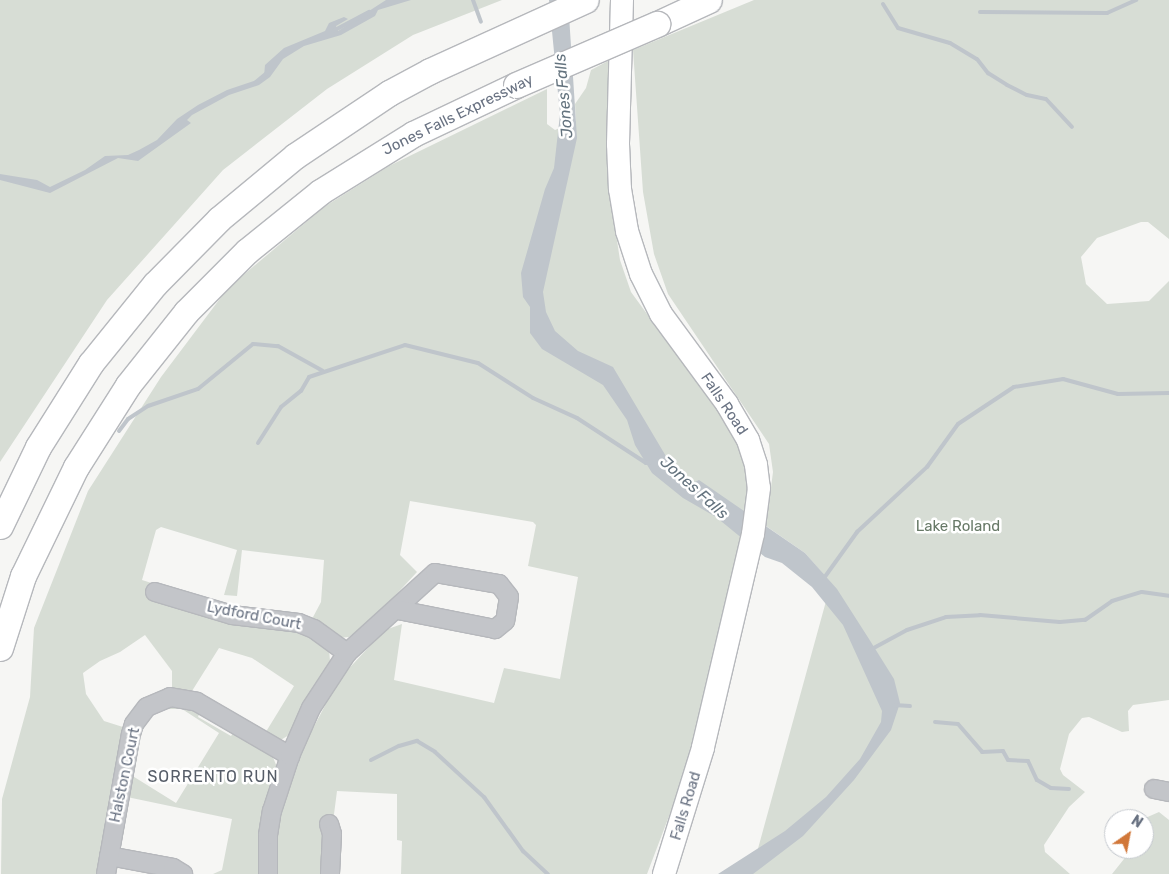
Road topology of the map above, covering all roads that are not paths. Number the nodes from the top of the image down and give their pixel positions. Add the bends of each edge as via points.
1 (586, 0) edge
2 (622, 0) edge
3 (709, 0) edge
4 (0, 526) edge
5 (155, 592) dead end
6 (398, 610) junction
7 (0, 648) edge
8 (347, 653) junction
9 (290, 756) junction
10 (330, 824) dead end
11 (109, 856) junction
12 (106, 874) edge
13 (183, 874) edge
14 (268, 874) edge
15 (330, 874) edge
16 (664, 874) edge

1 - 4 highway via 430,71 347,119 287,162 219,219 155,284 92,363 38,447
2 - 16 main road, Falls Road via 618,144 620,189 627,231 641,274 662,314 727,404 748,440 758,473 756,516 749,553 701,756
3 - 7 highway, Jones Falls Expressway, bridge via 413,134 320,192 247,251 186,312 128,385 76,467 23,576
5 - 8 street, Lydford Court via 232,615 299,623 314,629
6 - 6 street via 495,629 505,621 509,597 499,584 435,573 428,576
6 - 8 street
8 - 9 street via 311,708
9 - 11 street, Halston Court via 197,702 181,697 156,702 134,724
9 - 14 street via 272,811
10 - 15 street
11 - 12 street, Halston Court
11 - 13 street via 173,868

